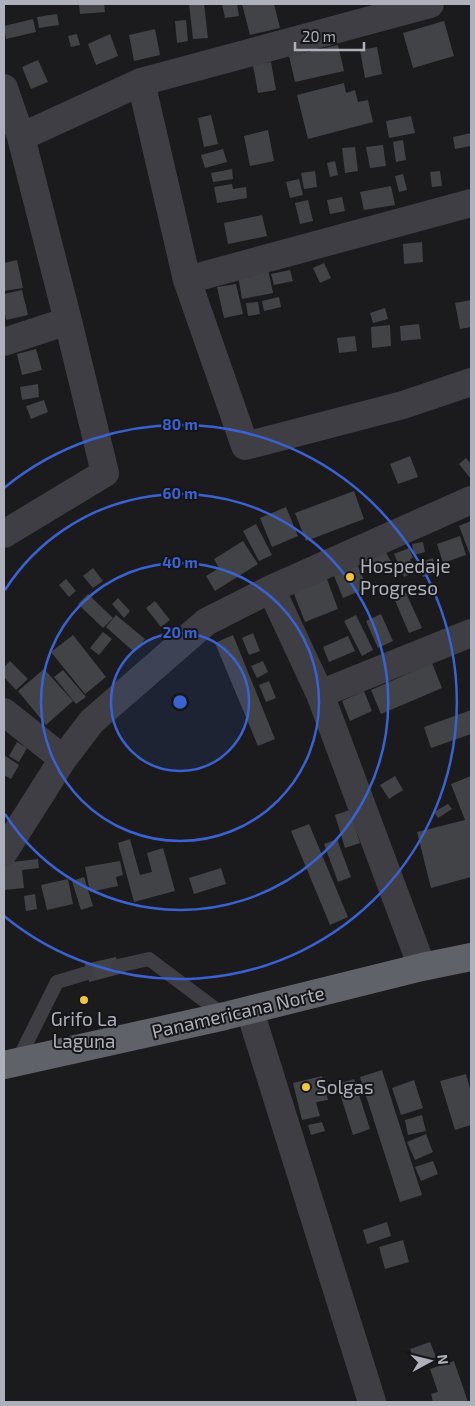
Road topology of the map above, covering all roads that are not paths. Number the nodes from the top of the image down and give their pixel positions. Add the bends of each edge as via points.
1 (430, 4) edge
2 (140, 82) junction
3 (4, 88) edge
4 (21, 137) junction
5 (471, 203) edge
6 (187, 280) junction
7 (68, 321) junction
8 (4, 342) edge
9 (471, 382) edge
10 (471, 500) edge
11 (4, 534) edge
12 (272, 589) junction
13 (471, 633) edge
14 (320, 694) junction
15 (4, 712) edge
16 (64, 759) junction
17 (4, 852) edge
18 (471, 956) edge
19 (118, 966) dead end
20 (422, 967) junction
21 (87, 973) dead end
22 (237, 1013) junction
23 (10, 1063) edge
24 (372, 1402) edge

1 - 2 street
2 - 4 street
2 - 6 street
3 - 4 street
4 - 7 street
5 - 6 street
6 - 9 street via 245,446 403,405
7 - 8 street
7 - 11 street via 105,473
10 - 12 street
12 - 14 street
12 - 16 street via 206,622 92,721
13 - 14 street
14 - 20 street
15 - 16 street
16 - 17 street
18 - 20 highway, Panamericana Norte
19 - 22 lane via 149,959
20 - 22 highway, Panamericana Norte
21 - 23 lane via 57,982
22 - 23 highway, Panamericana Norte
22 - 24 street

